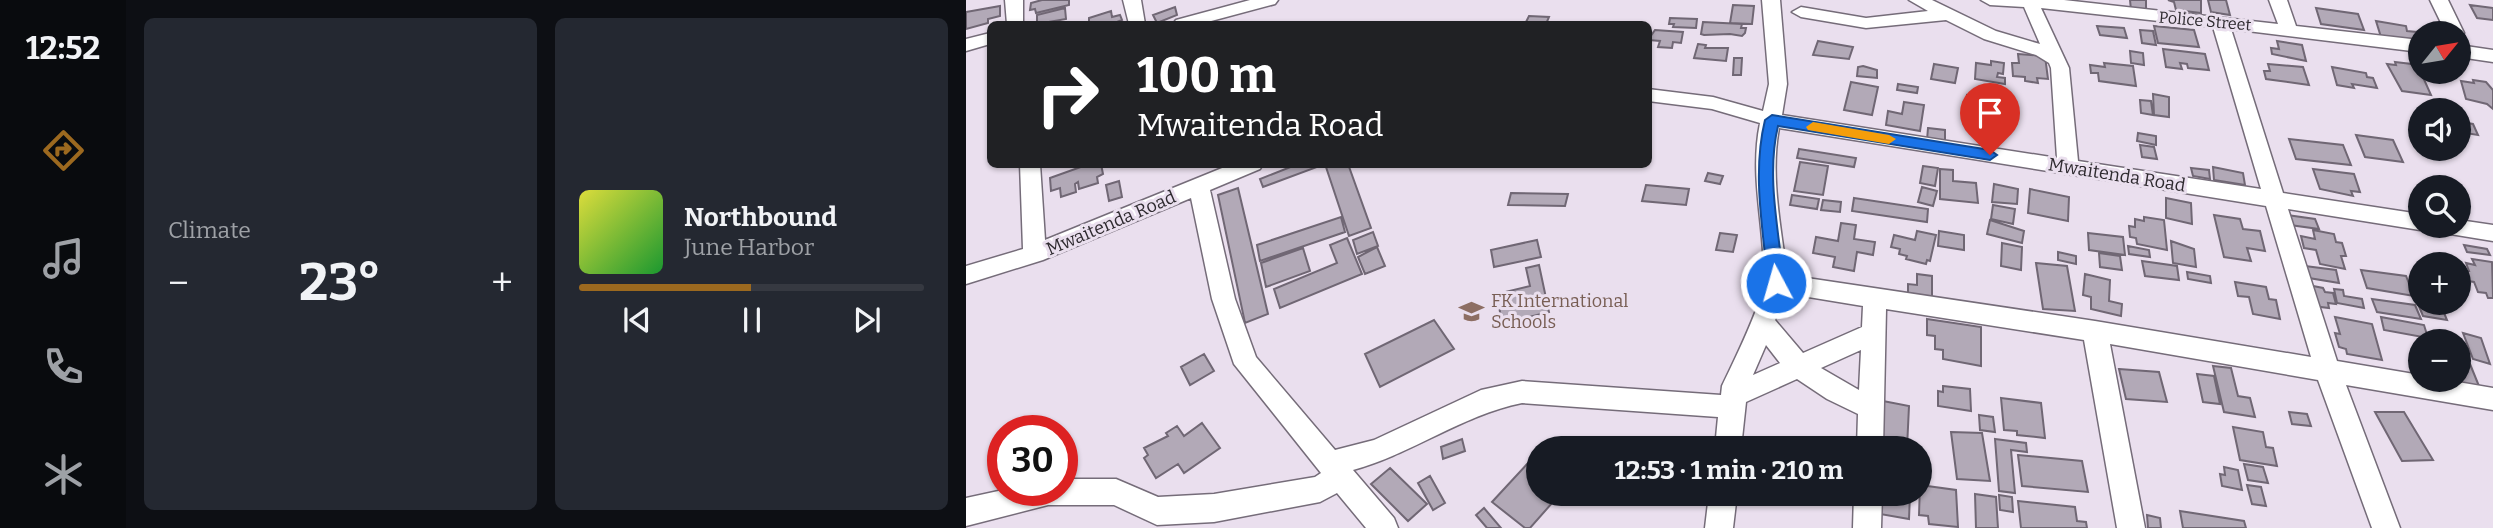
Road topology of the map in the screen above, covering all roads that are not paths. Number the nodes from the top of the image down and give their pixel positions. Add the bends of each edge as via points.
1 (1014, 0) edge
2 (1132, 0) edge
3 (1269, 0) edge
4 (1771, 0) edge
5 (1830, 0) edge
6 (1918, 0) edge
7 (1990, 0) edge
8 (2278, 0) edge
9 (2439, 0) edge
10 (2030, 2) edge
11 (1801, 12) junction
12 (1945, 15) junction
13 (1015, 21) edge
14 (1136, 21) edge
15 (1193, 21) edge
16 (2449, 21) edge
17 (2220, 23) junction
18 (2288, 28) junction
19 (1775, 29) junction
20 (987, 40) edge
21 (2408, 44) edge
22 (966, 45) edge
23 (2471, 50) edge
24 (2493, 56) edge
25 (2054, 58) junction
26 (1652, 95) edge
27 (1772, 120) junction
28 (2068, 167) junction
29 (1030, 168) edge
30 (1243, 168) edge
31 (1199, 186) junction
32 (2276, 201) junction
33 (2408, 220) edge
34 (2471, 230) edge
35 (2493, 233) edge
36 (1035, 254) junction
37 (966, 275) edge
38 (1776, 283) junction
39 (1875, 297) junction
40 (1762, 321) junction
41 (2095, 331) junction
42 (1874, 334) junction
43 (1798, 367) junction
44 (2328, 369) junction
45 (2493, 399) edge
46 (1733, 401) junction
47 (1871, 408) junction
48 (1729, 436) edge
49 (1870, 436) edge
50 (1336, 470) junction
51 (1722, 506) edge
52 (1868, 506) edge
53 (966, 512) edge
54 (1384, 528) edge
55 (1719, 528) edge
56 (1867, 528) edge
57 (2131, 528) edge
58 (2386, 528) edge

1 - 13 street
2 - 14 street
3 - 15 street
4 - 19 street
5 - 11 street
6 - 12 street
7 - 10 street, Police Street
8 - 18 street
9 - 16 street
10 - 17 street, Police Street
10 - 25 street
11 - 12 street via 1866,23
11 - 19 street
12 - 25 street
17 - 18 street, Police Street
17 - 32 street
18 - 21 street, Police Street
19 - 27 street via 1778,84
20 - 22 street
23 - 24 street
25 - 28 street via 2060,68
26 - 27 street, Mwaitenda Road via 1713,103
27 - 28 street, Mwaitenda Road
27 - 38 street via 1765,148
28 - 32 street, Mwaitenda Road
29 - 36 street
30 - 31 street, Mwaitenda Road
31 - 36 street, Mwaitenda Road
31 - 50 street via 1237,346 1246,364
32 - 33 street, Mwaitenda Road
32 - 44 street
34 - 35 street
36 - 37 street, Mwaitenda Road
38 - 39 street
38 - 40 street
39 - 41 street
39 - 42 street
40 - 43 street
40 - 46 street
41 - 44 street
41 - 57 street
42 - 43 street
42 - 47 street
43 - 46 street
43 - 47 street via 1823,386
44 - 45 street
44 - 58 street
46 - 48 street
46 - 50 street via 1506,394
47 - 49 street
50 - 53 street via 1320,489 1214,508 1157,511 1116,492 1048,492
50 - 54 street
51 - 55 street
52 - 56 street

